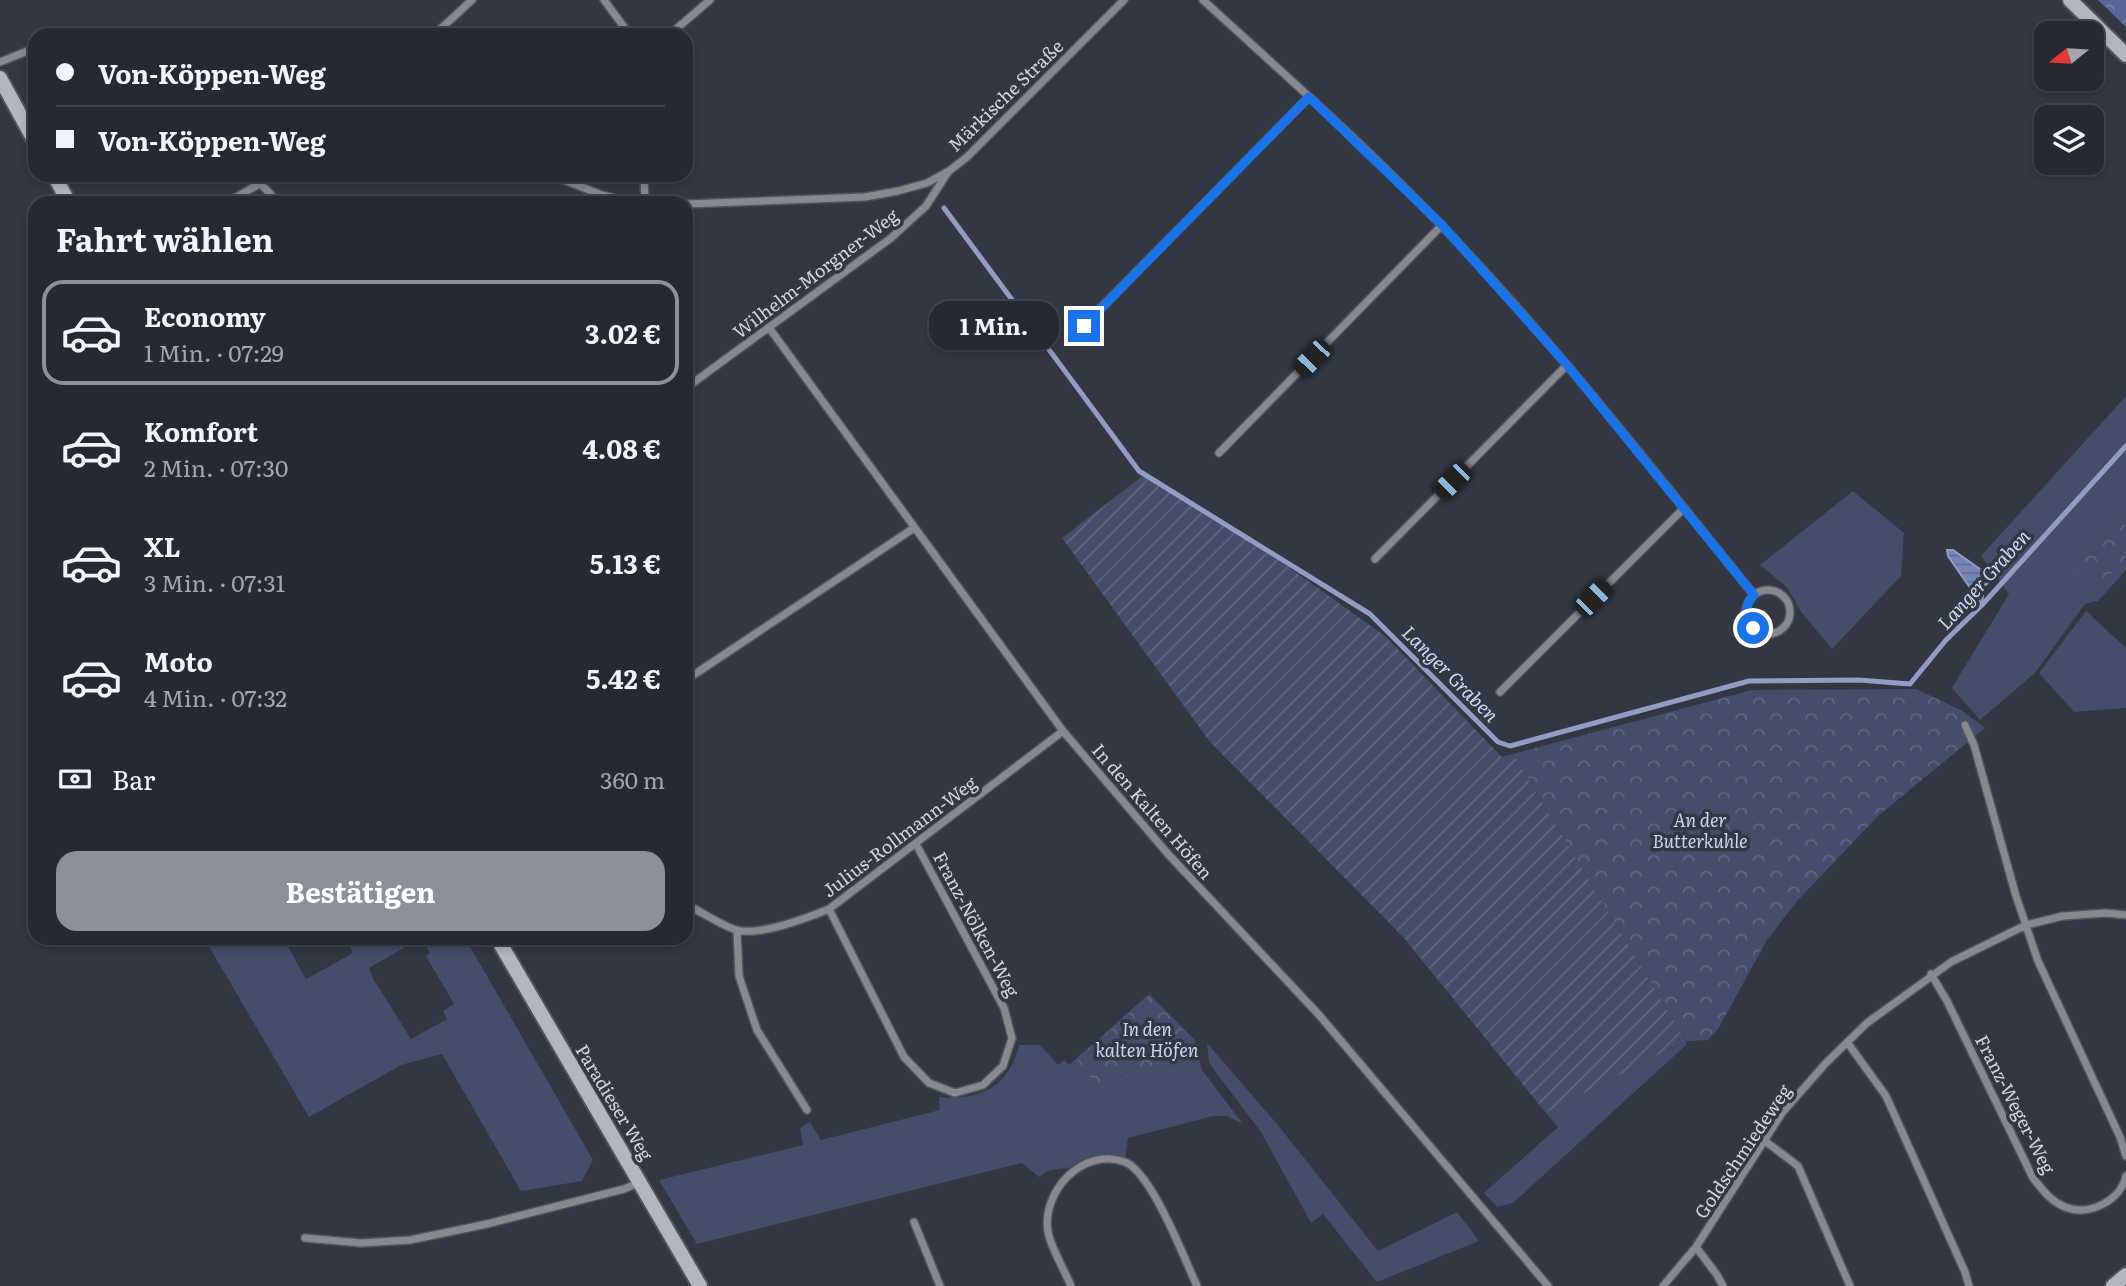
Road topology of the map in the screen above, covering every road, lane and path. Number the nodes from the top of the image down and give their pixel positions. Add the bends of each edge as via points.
1 (472, 0) edge
2 (604, 0) edge
3 (710, 0) edge
4 (1124, 0) edge
5 (1203, 0) edge
6 (2070, 0) edge
7 (442, 28) edge
8 (625, 28) edge
9 (677, 28) edge
10 (28, 51) edge
11 (2126, 55) edge
12 (0, 62) edge
13 (0, 78) edge
14 (1309, 97) junction
15 (28, 129) edge
16 (949, 171) junction
17 (264, 182) edge
18 (569, 182) edge
19 (261, 184) junction
20 (239, 196) edge
21 (272, 196) edge
22 (606, 196) edge
23 (693, 204) edge
24 (1442, 225) junction
25 (1084, 326) dead end
26 (770, 329) junction
27 (1567, 365) junction
28 (693, 383) edge
29 (1219, 453) dead end
30 (1684, 508) junction
31 (914, 528) junction
32 (1375, 559) dead end
33 (1754, 595) junction
34 (693, 675) edge
35 (1500, 692) dead end
36 (1965, 725) dead end
37 (1063, 731) junction
38 (916, 844) junction
39 (693, 908) edge
40 (829, 909) junction
41 (2126, 915) edge
42 (2026, 925) junction
43 (737, 930) junction
44 (501, 945) edge
45 (1931, 974) junction
46 (1847, 1042) junction
47 (807, 1110) dead end
48 (1765, 1141) junction
49 (2126, 1156) edge
50 (2126, 1176) edge
51 (640, 1182) junction
52 (914, 1222) dead end
53 (305, 1238) dead end
54 (1696, 1247) junction
55 (2126, 1275) edge
56 (700, 1286) edge
57 (940, 1286) edge
58 (1071, 1286) edge
59 (1197, 1286) edge
60 (1548, 1286) edge
61 (1663, 1286) edge
62 (1723, 1286) edge
63 (1850, 1286) edge
64 (1969, 1286) edge
65 (2113, 1286) edge

1 - 7 street
2 - 8 street
3 - 9 street
4 - 16 street, Märkische Straße
5 - 14 street
6 - 11 street
10 - 12 street
13 - 15 street
14 - 24 street
14 - 25 street
16 - 23 street, Märkische Straße via 927,183 865,197
16 - 26 street, Wilhelm-Morgner-Weg via 926,206 891,238
17 - 19 street
18 - 22 street
19 - 20 street
19 - 21 street
24 - 27 street
24 - 29 street
26 - 28 street, Wilhelm-Morgner-Weg
26 - 31 street, In den Kalten Höfen
27 - 30 street
27 - 32 street
30 - 33 street
30 - 35 street
31 - 34 street
31 - 37 street, In den Kalten Höfen
33 - 33 street via 1746,615 1753,628 1765,634 1783,628 1790,615 1788,601 1778,592 1765,590
36 - 42 street
37 - 38 street, Julius-Rollmann-Weg
37 - 60 street, In den Kalten Höfen via 1168,854 1320,1016
38 - 40 street, Julius-Rollmann-Weg
38 - 40 street, Franz-Nölken-Weg via 1004,1008 1012,1038 1003,1066 983,1085 955,1093 929,1083 904,1057
39 - 43 street, Julius-Rollmann-Weg
40 - 43 street, Julius-Rollmann-Weg via 769,929
41 - 42 street, Goldschmiedeweg via 2063,916
42 - 45 street, Goldschmiedeweg
42 - 49 street
43 - 47 street via 739,976 757,1030
44 - 51 street, Paradieser Weg
45 - 46 street, Goldschmiedeweg
45 - 50 street, Franz-Weger-Weg via 2033,1178 2048,1198 2068,1209 2092,1208 2111,1200
46 - 48 street, Goldschmiedeweg via 1782,1113
46 - 64 street via 1886,1096
48 - 54 street, Goldschmiedeweg
48 - 63 street via 1798,1166
51 - 53 street via 524,1215 410,1240 362,1243
51 - 56 street, Paradieser Weg
52 - 57 street
54 - 61 street, Goldschmiedeweg
54 - 62 street
55 - 65 street
58 - 59 street via 1048,1231 1050,1201 1068,1174 1104,1160 1126,1163 1141,1176

